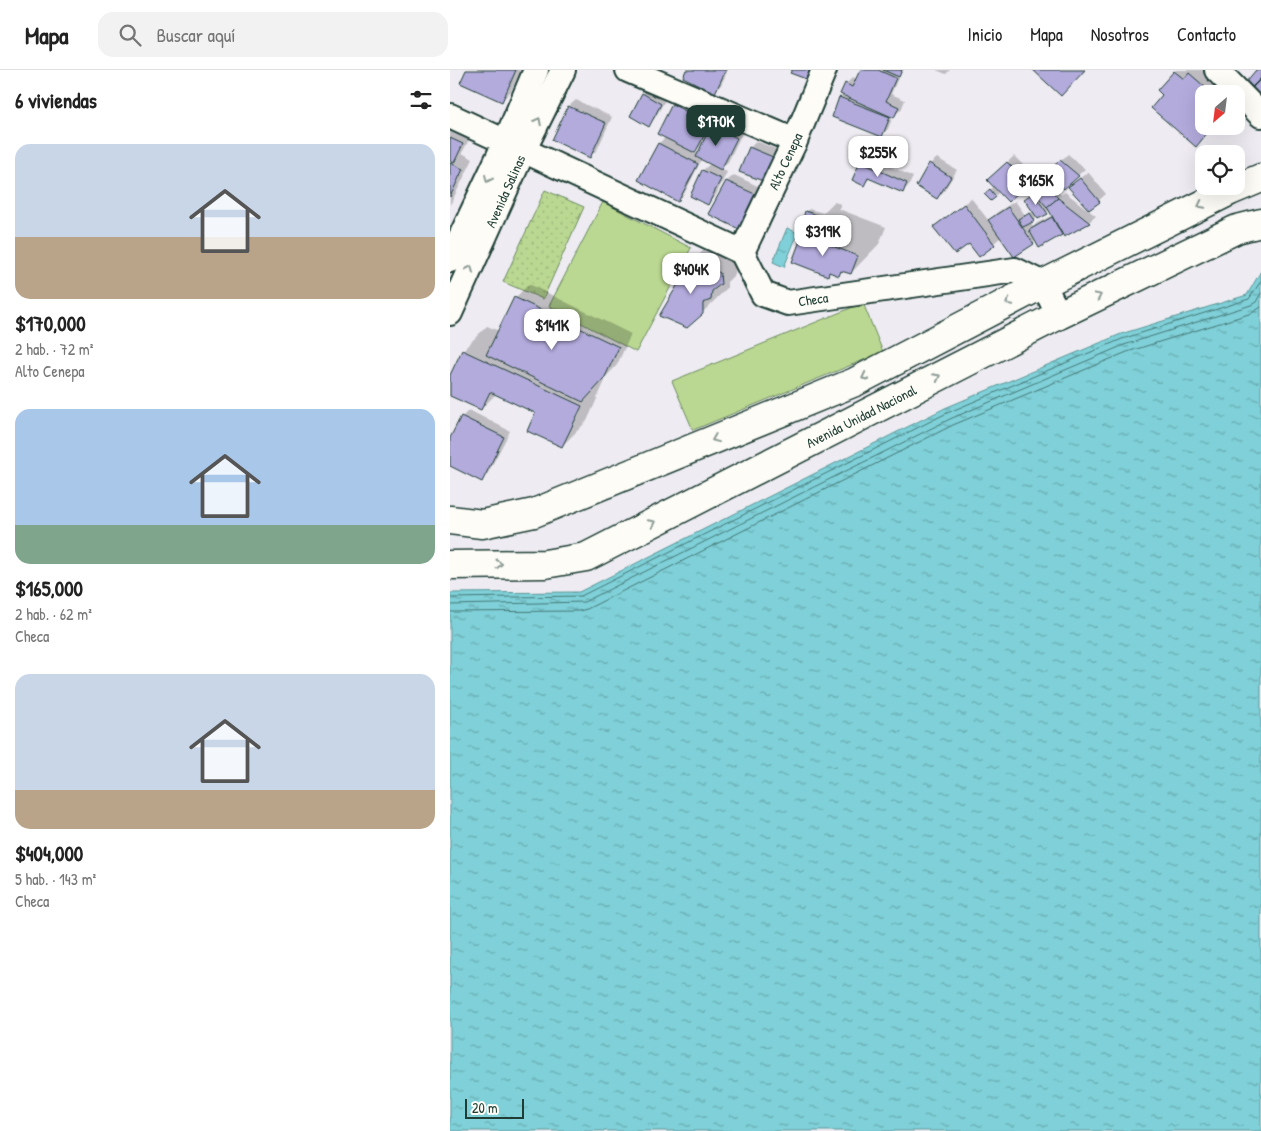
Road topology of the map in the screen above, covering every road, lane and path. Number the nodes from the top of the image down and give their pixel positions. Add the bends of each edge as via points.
1 (536, 70) edge
2 (563, 70) edge
3 (628, 70) edge
4 (824, 70) edge
5 (1217, 70) edge
6 (1261, 115) edge
7 (450, 116) edge
8 (795, 141) junction
9 (514, 147) junction
10 (1261, 178) edge
11 (1261, 223) edge
12 (742, 252) junction
13 (450, 260) edge
14 (1043, 284) junction
15 (450, 314) edge
16 (1059, 315) junction
17 (450, 520) edge
18 (450, 565) edge

1 - 9 street, Avenida Salinas
9 -> 2 street, Avenida Salinas
3 - 8 street
4 - 8 street, Alto Cenepa
5 - 6 street
7 - 9 street
8 - 12 street, Alto Cenepa
9 - 12 street
9 -> 13 street, Avenida Salinas
15 -> 9 street, Avenida Salinas
10 -> 14 main road
16 -> 11 main road, Avenida Unidad Nacional via 1237,229
12 - 14 street, Checa via 763,294 788,303 1014,270
14 - 16 street
14 -> 17 main road via 855,382 534,513 482,524
18 -> 16 main road, Avenida Unidad Nacional via 545,564 586,557

